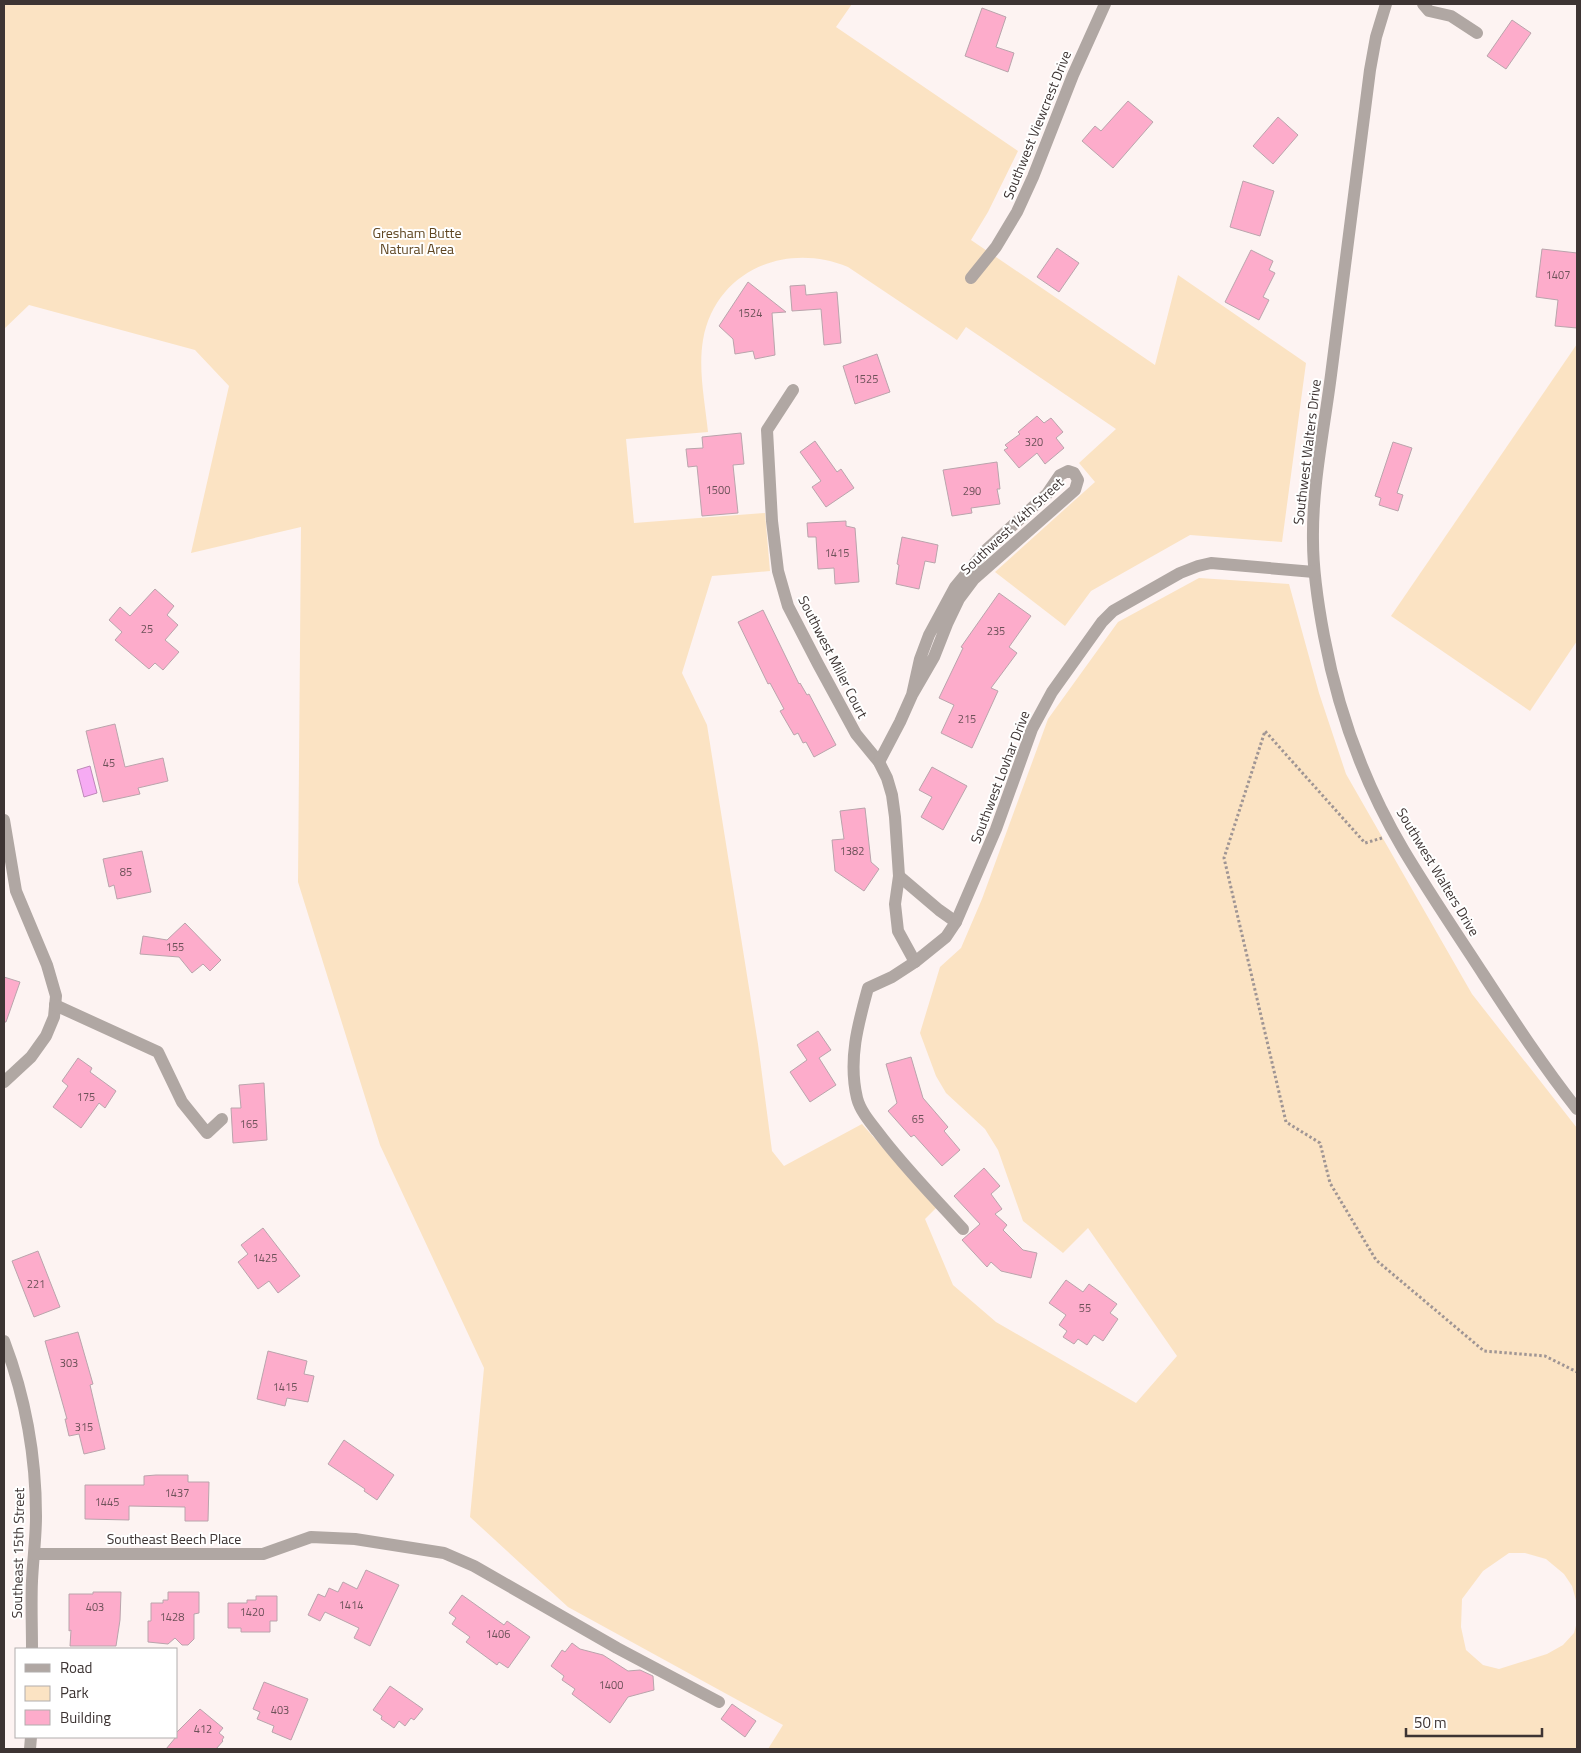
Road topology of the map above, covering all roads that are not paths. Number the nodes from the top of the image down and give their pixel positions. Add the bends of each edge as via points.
1 (1105, 4) edge
2 (1386, 4) edge
3 (1423, 4) edge
4 (1477, 33) dead end
5 (972, 278) dead end
6 (793, 390) dead end
7 (1314, 572) junction
8 (912, 695) junction
9 (880, 762) junction
10 (4, 820) edge
11 (899, 876) junction
12 (956, 922) junction
13 (915, 962) junction
14 (55, 1005) junction
15 (4, 1082) edge
16 (1577, 1109) edge
17 (222, 1119) dead end
18 (963, 1229) dead end
19 (4, 1341) edge
20 (34, 1554) junction
21 (32, 1648) edge
22 (719, 1702) dead end

1 - 5 street, Southwest Viewcrest Drive via 1017,212
2 - 7 street, Southwest Walters Drive via 1370,70 1315,490
3 - 4 street via 1429,11 1451,16
6 - 9 street, Southwest Miller Court via 766,430 778,571 788,606 818,664 856,734
7 - 12 street, Southwest Lovhar Drive via 1211,563 1180,573 1113,611 1052,692 1032,729 996,829
7 - 16 street, Southwest Walters Drive via 1320,614 1348,732 1394,834 1542,1064
8 - 8 street, Southwest 14th Street via 934,657 959,599 974,579 1075,490 1078,480 1074,473 1068,471 1060,476 1047,494 984,552 955,587 929,635
8 - 9 street, Southwest 14th Street
9 - 11 street, Southwest Miller Court via 892,795
10 - 14 street via 16,890 47,965 56,996
11 - 12 street
11 - 13 street, Southwest Miller Court via 895,904 898,931
12 - 13 street, Southwest Lovhar Drive via 946,937
13 - 18 street, Southwest Lovhar Drive via 892,978 868,988 853,1048 857,1099 890,1148
14 - 15 street via 46,1036 32,1057
14 - 17 street via 158,1052 182,1102 207,1133
19 - 20 street, Southeast 15th Street via 29,1433 35,1488
20 - 21 street, Southeast 15th Street
20 - 22 street, Southeast Beech Place via 263,1554 311,1537 355,1538 444,1554 474,1566

